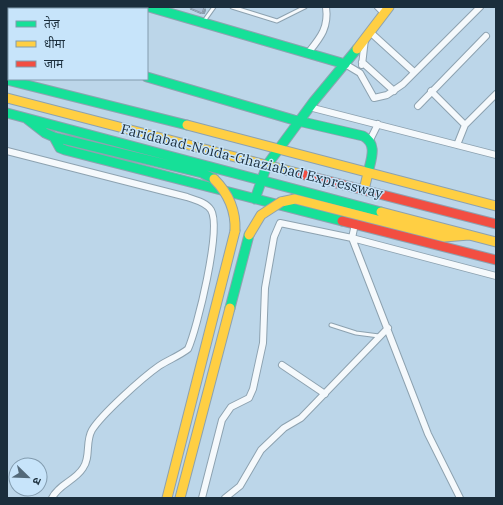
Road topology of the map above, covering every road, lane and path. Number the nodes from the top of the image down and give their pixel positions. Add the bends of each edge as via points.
1 (149, 7) edge
2 (214, 7) edge
3 (232, 7) edge
4 (305, 7) edge
5 (326, 7) edge
6 (480, 7) edge
7 (384, 9) edge
8 (203, 23) junction
9 (368, 36) junction
10 (486, 36) dead end
11 (308, 53) junction
12 (362, 62) junction
13 (345, 64) junction
14 (414, 72) junction
15 (360, 73) junction
16 (148, 77) edge
17 (7, 80) edge
18 (394, 91) junction
19 (431, 91) junction
20 (496, 94) edge
21 (7, 98) edge
22 (418, 106) dead end
23 (309, 107) junction
24 (7, 113) edge
25 (27, 118) junction
26 (299, 121) junction
27 (378, 124) junction
28 (465, 125) junction
29 (54, 137) junction
30 (370, 140) junction
31 (457, 145) junction
32 (278, 149) junction
33 (7, 151) edge
34 (496, 155) edge
35 (267, 165) junction
36 (368, 173) junction
37 (260, 180) junction
38 (364, 190) junction
39 (255, 199) junction
40 (278, 203) junction
41 (496, 206) edge
42 (355, 224) junction
43 (496, 224) edge
44 (469, 235) junction
45 (352, 238) junction
46 (496, 242) edge
47 (496, 260) edge
48 (496, 276) edge
49 (331, 325) dead end
50 (388, 328) junction
51 (380, 336) junction
52 (282, 365) dead end
53 (325, 394) junction
54 (52, 498) edge
55 (167, 498) edge
56 (180, 498) edge
57 (202, 498) edge
58 (225, 498) edge
59 (460, 498) edge

1 - 8 street
2 - 8 lane
3 - 4 lane via 277,21
5 - 11 street via 326,28
6 - 14 street
7 - 9 street
8 - 11 street
9 - 12 street
9 - 13 street
9 - 14 street
10 - 19 street
11 - 13 street
12 - 15 street
12 - 18 street
13 - 15 street
13 - 23 street
14 - 18 street
15 - 18 street via 374,98
16 - 26 street
17 - 32 street
19 - 22 street
19 - 28 street
20 - 28 street
21 - 35 street, Faridabad-Noida-Ghaziabad Expressway
23 - 26 street
23 - 27 street
24 - 25 street, Faridabad-Noida-Ghaziabad Expressway
25 - 29 street
25 - 37 street, Faridabad-Noida-Ghaziabad Expressway
26 - 30 street via 363,136
26 - 32 street
27 - 30 street
27 - 31 street
28 - 31 street
29 - 39 street via 60,148 65,150
29 - 55 street, bridge via 202,173 223,187 231,200 236,221 235,231
30 - 36 street via 373,148
31 - 34 street
32 - 35 street
32 - 36 street
33 - 54 street via 187,197 208,206 213,215 211,256 188,349 158,366 95,426 89,436 87,456 82,470
35 - 37 street
35 - 38 street, Faridabad-Noida-Ghaziabad Expressway
36 - 38 street
36 - 41 street
37 - 39 street
37 - 44 street, Faridabad-Noida-Ghaziabad Expressway
38 - 43 street, Faridabad-Noida-Ghaziabad Expressway
39 - 40 street
40 - 42 street
40 - 44 street via 295,199 444,237
40 - 56 street, bridge via 261,214 249,235
42 - 45 street
42 - 47 street
44 - 46 street, Faridabad-Noida-Ghaziabad Expressway
45 - 48 street
45 - 50 street
45 - 57 street via 294,225 280,224 277,228 265,288 263,343 254,389 250,398 231,407 222,420
49 - 51 lane via 356,334
50 - 51 street
50 - 59 street via 428,434
51 - 53 street
52 - 53 street
53 - 58 street via 302,418 284,428 261,450 240,486

